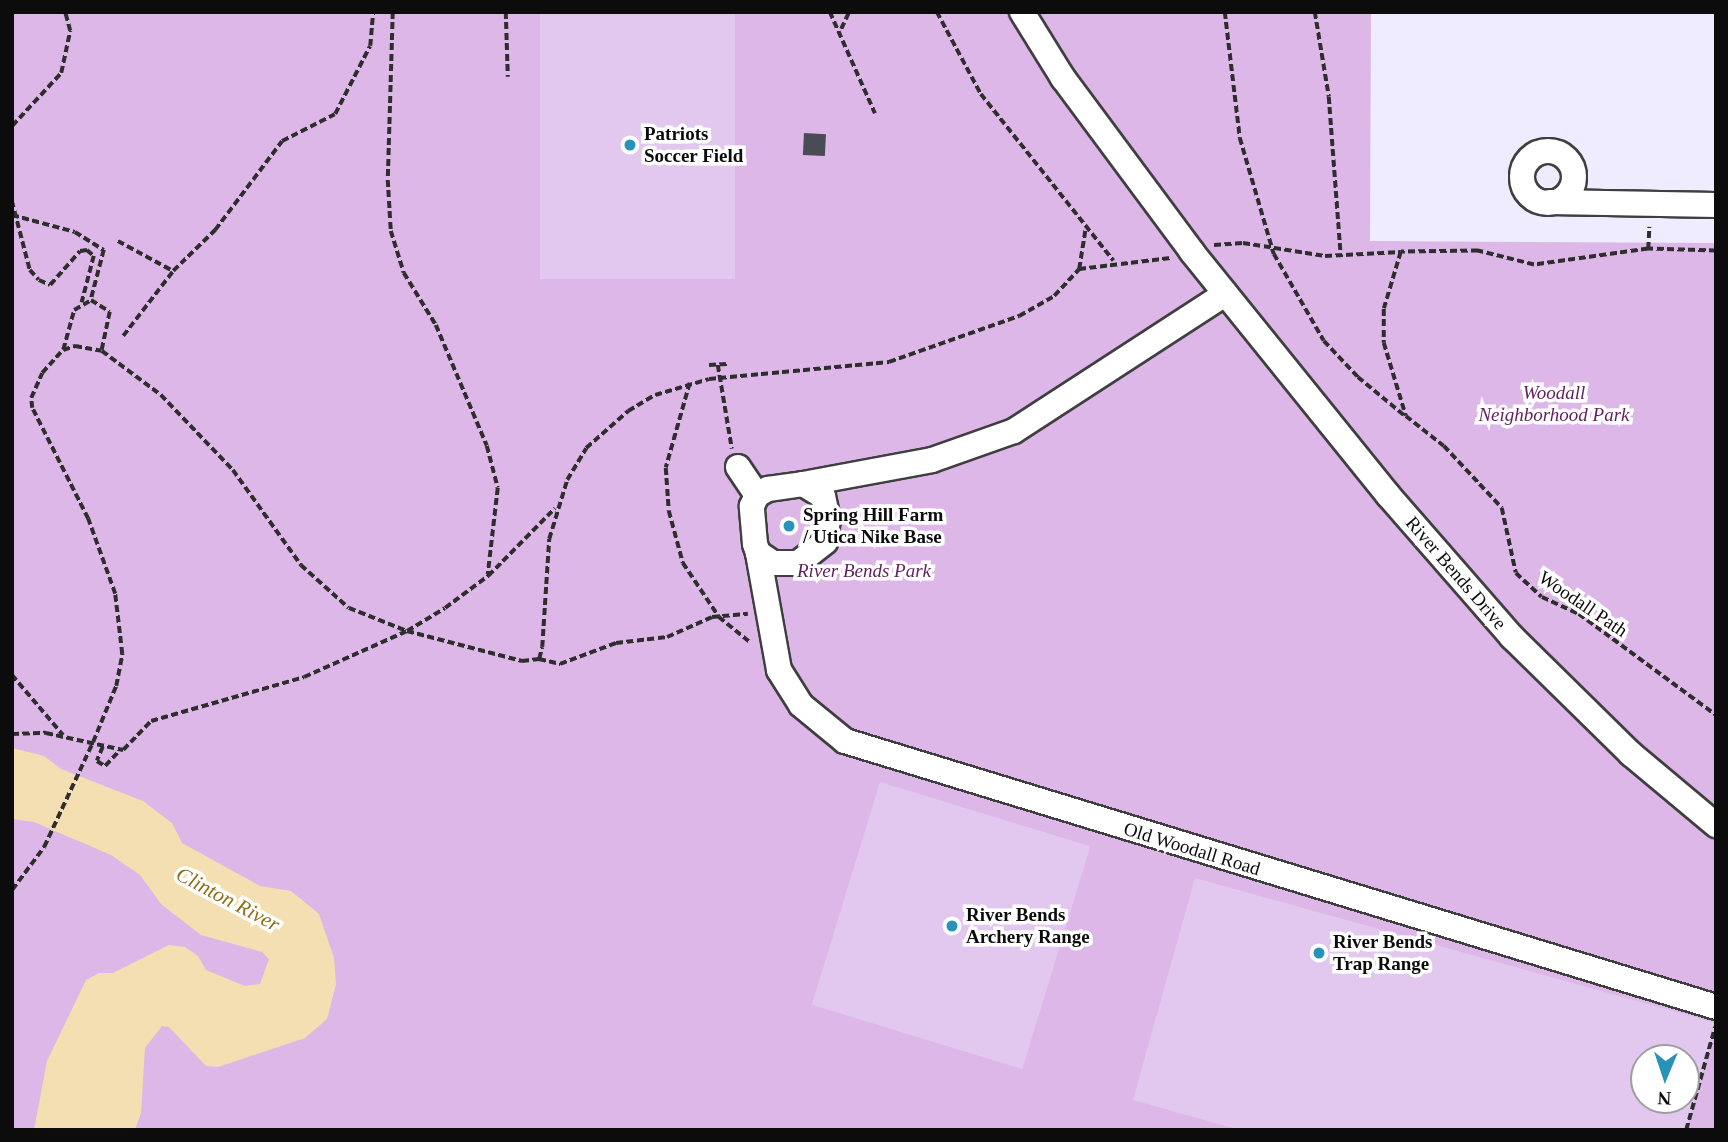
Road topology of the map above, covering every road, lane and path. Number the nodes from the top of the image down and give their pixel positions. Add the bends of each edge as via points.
1 (65, 12) edge
2 (373, 12) edge
3 (393, 12) edge
4 (506, 12) edge
5 (830, 12) edge
6 (849, 12) edge
7 (937, 12) edge
8 (1022, 12) edge
9 (1225, 12) edge
10 (1315, 12) edge
11 (841, 29) junction
12 (508, 77) dead end
13 (876, 113) dead end
14 (12, 126) edge
15 (1571, 166) junction
16 (12, 201) edge
17 (1592, 201) junction
18 (1550, 202) junction
19 (1716, 205) edge
20 (1649, 214) dead end
21 (15, 215) edge
22 (1085, 230) junction
23 (118, 241) dead end
24 (1208, 247) dead end
25 (1274, 247) junction
26 (1648, 249) junction
27 (1716, 251) edge
28 (1401, 252) junction
29 (1340, 256) junction
30 (1172, 258) dead end
31 (1114, 261) junction
32 (1079, 269) junction
33 (173, 271) junction
34 (1226, 294) junction
35 (91, 300) junction
36 (82, 302) junction
37 (123, 336) dead end
38 (63, 350) junction
39 (102, 351) junction
40 (727, 364) dead end
41 (709, 365) dead end
42 (718, 365) junction
43 (719, 379) junction
44 (690, 383) junction
45 (1406, 416) junction
46 (737, 467) joint
47 (834, 477) junction
48 (803, 484) junction
49 (757, 495) junction
50 (825, 503) junction
51 (556, 507) junction
52 (758, 553) junction
53 (786, 565) junction
54 (488, 576) junction
55 (763, 588) junction
56 (766, 613) junction
57 (719, 617) junction
58 (407, 631) junction
59 (774, 654) junction
60 (539, 659) junction
61 (12, 675) edge
62 (1716, 716) edge
63 (12, 734) edge
64 (63, 736) junction
65 (93, 743) junction
66 (103, 747) junction
67 (120, 750) junction
68 (1716, 825) edge
69 (12, 890) edge
70 (1716, 1007) edge
71 (1716, 1026) edge
72 (1686, 1130) edge

1 - 14 path via 70,31 61,73
2 - 33 path via 370,46 335,114 282,141 215,230
3 - 54 path via 391,231 404,273 436,325 487,446 498,488
4 - 12 path
5 - 11 path
6 - 11 path
7 - 22 path via 981,94
8 - 34 street, River Bends Drive via 1063,78
9 - 25 path, Woodall Path via 1240,138
10 - 29 path via 1329,97
11 - 13 path
15 - 17 street
15 - 18 street via 1570,190
15 - 18 street via 1560,155 1544,152 1524,167 1527,192
16 - 21 path
17 - 18 street
17 - 19 street
20 - 26 path
21 - 35 path via 84,235 104,250
21 - 36 path via 30,270 39,280 50,285 80,251 94,256
22 - 31 path
22 - 32 path
23 - 33 path
24 - 25 path via 1243,243
25 - 29 path
25 - 45 path, Woodall Path via 1278,263 1324,341
26 - 27 path
26 - 28 path via 1534,265 1478,251
28 - 29 path
28 - 45 path via 1384,309 1384,343
30 - 31 path
31 - 32 path
32 - 43 path via 1054,296 1019,316 889,362
33 - 37 path
34 - 47 street via 1014,431 932,460
34 - 68 street, River Bends Drive via 1388,495 1512,637 1631,754
35 - 36 path
35 - 39 path via 110,312
36 - 38 path via 74,310
38 - 39 path via 75,346
38 - 65 path via 42,373 31,398 32,408 88,519 121,624 116,686
39 - 58 path via 197,428 301,565 332,595 367,617
40 - 42 path
41 - 42 path
42 - 43 path
43 - 44 path
43 - 46 path via 726,432
44 - 51 path via 655,395 606,428 574,464
44 - 57 path via 666,468 669,511 683,563
45 - 62 path, Woodall Path via 1444,446 1502,508 1516,573 1542,597 1579,614
46 - 49 street
47 - 48 street
47 - 50 street
48 - 49 street via 779,486
48 - 50 street via 820,491
49 - 52 street, Old Woodall Road via 751,519
50 - 53 street via 825,542 810,558
51 - 54 path
51 - 60 path via 545,573
52 - 53 street via 773,564
52 - 55 street, Old Woodall Road
53 - 55 street via 772,573
54 - 58 path
55 - 56 street, Old Woodall Road
56 - 57 path
56 - 59 street, Old Woodall Road
57 - 59 path via 760,651
57 - 60 path via 667,637 616,643 560,664
58 - 60 path via 522,661
58 - 67 path via 304,677 151,721
59 - 70 street, Old Woodall Road via 787,685 814,719 864,750
61 - 64 path
63 - 64 path
64 - 65 path
65 - 66 path
65 - 69 path via 44,847
66 - 67 path
66 - 67 path via 97,761 104,766
71 - 72 path

